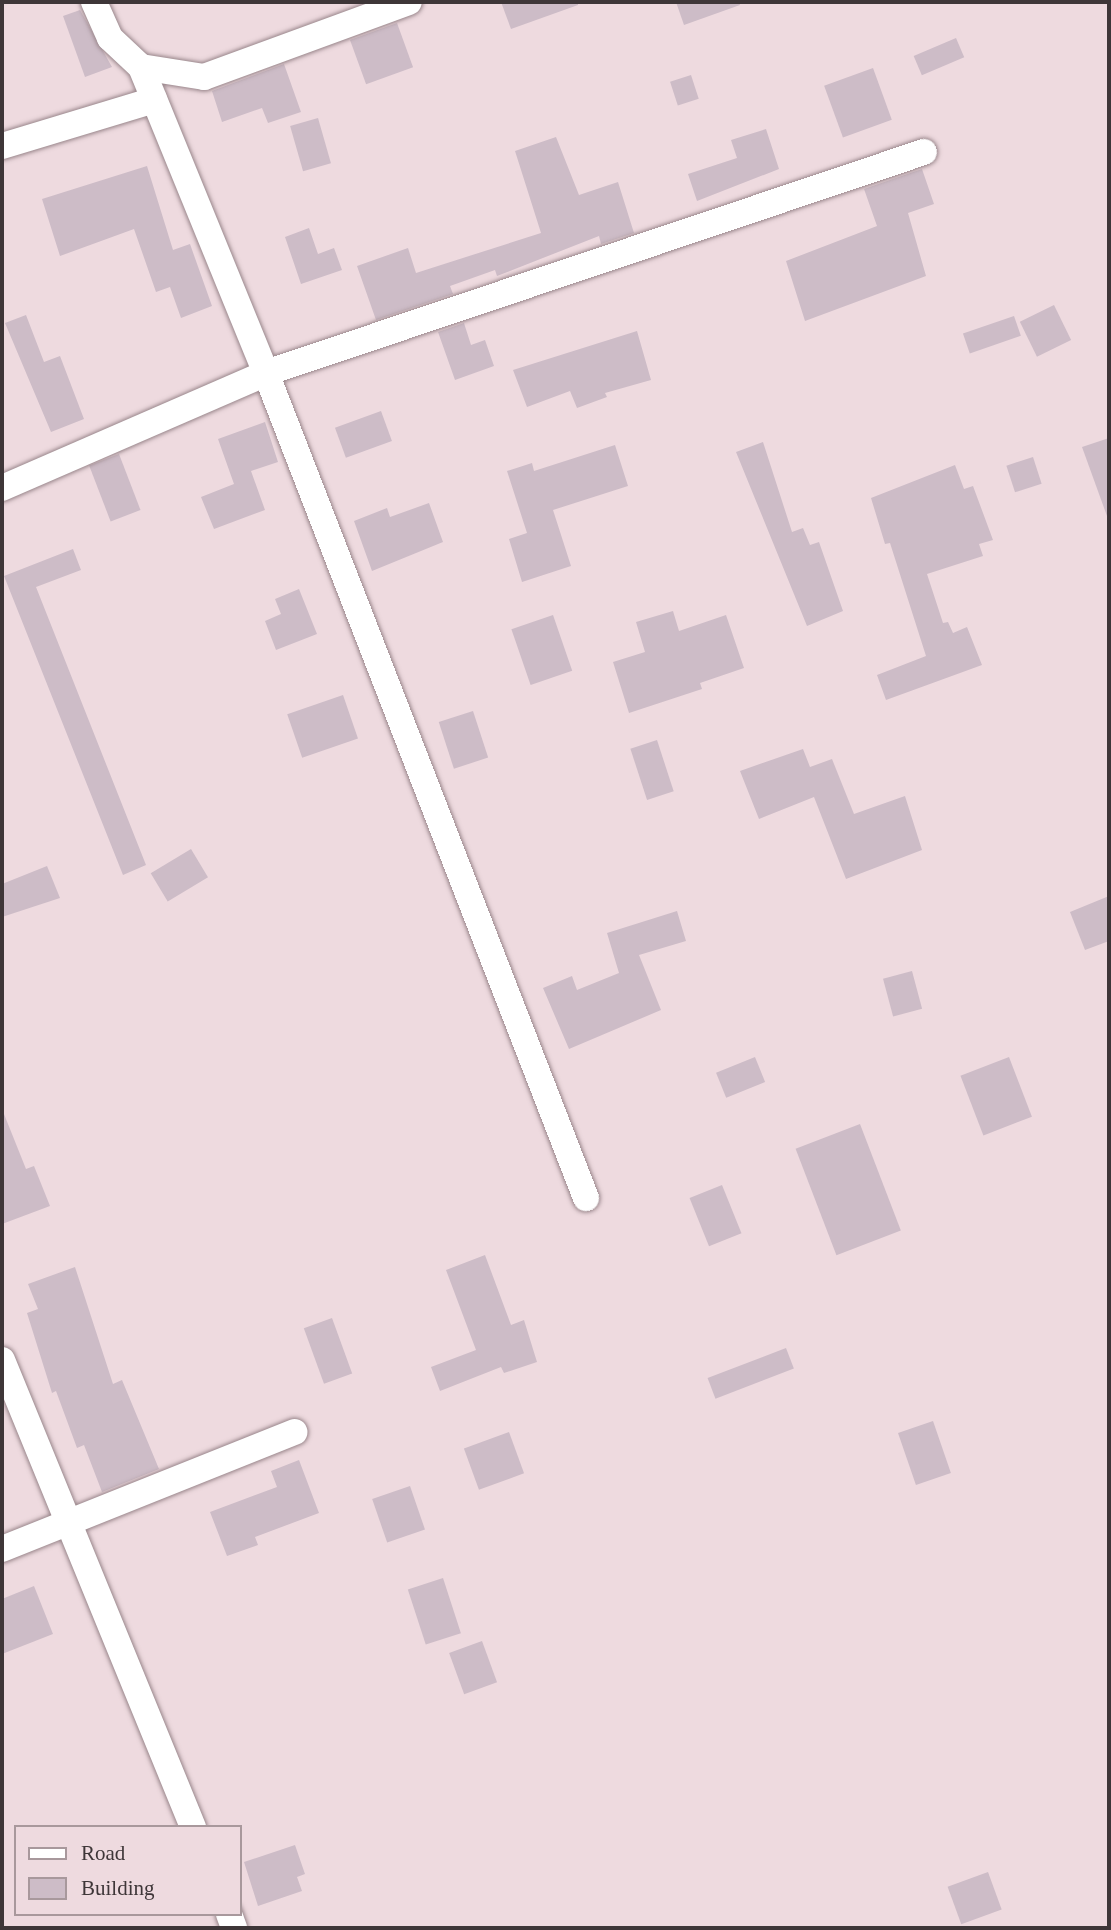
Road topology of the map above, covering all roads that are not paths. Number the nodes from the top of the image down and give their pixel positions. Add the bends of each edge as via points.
1 (94, 2) edge
2 (409, 2) edge
3 (141, 67) junction
4 (154, 100) junction
5 (2, 146) edge
6 (924, 152) dead end
7 (266, 373) junction
8 (2, 488) edge
9 (586, 1198) dead end
10 (2, 1360) edge
11 (295, 1432) dead end
12 (69, 1522) junction
13 (2, 1549) edge
14 (192, 1825) edge

1 - 3 street via 110,38
2 - 3 street via 204,77
3 - 4 street
4 - 5 street
4 - 7 street
6 - 7 street
7 - 8 street
7 - 9 street
10 - 12 street
11 - 12 street
12 - 13 street
12 - 14 street

